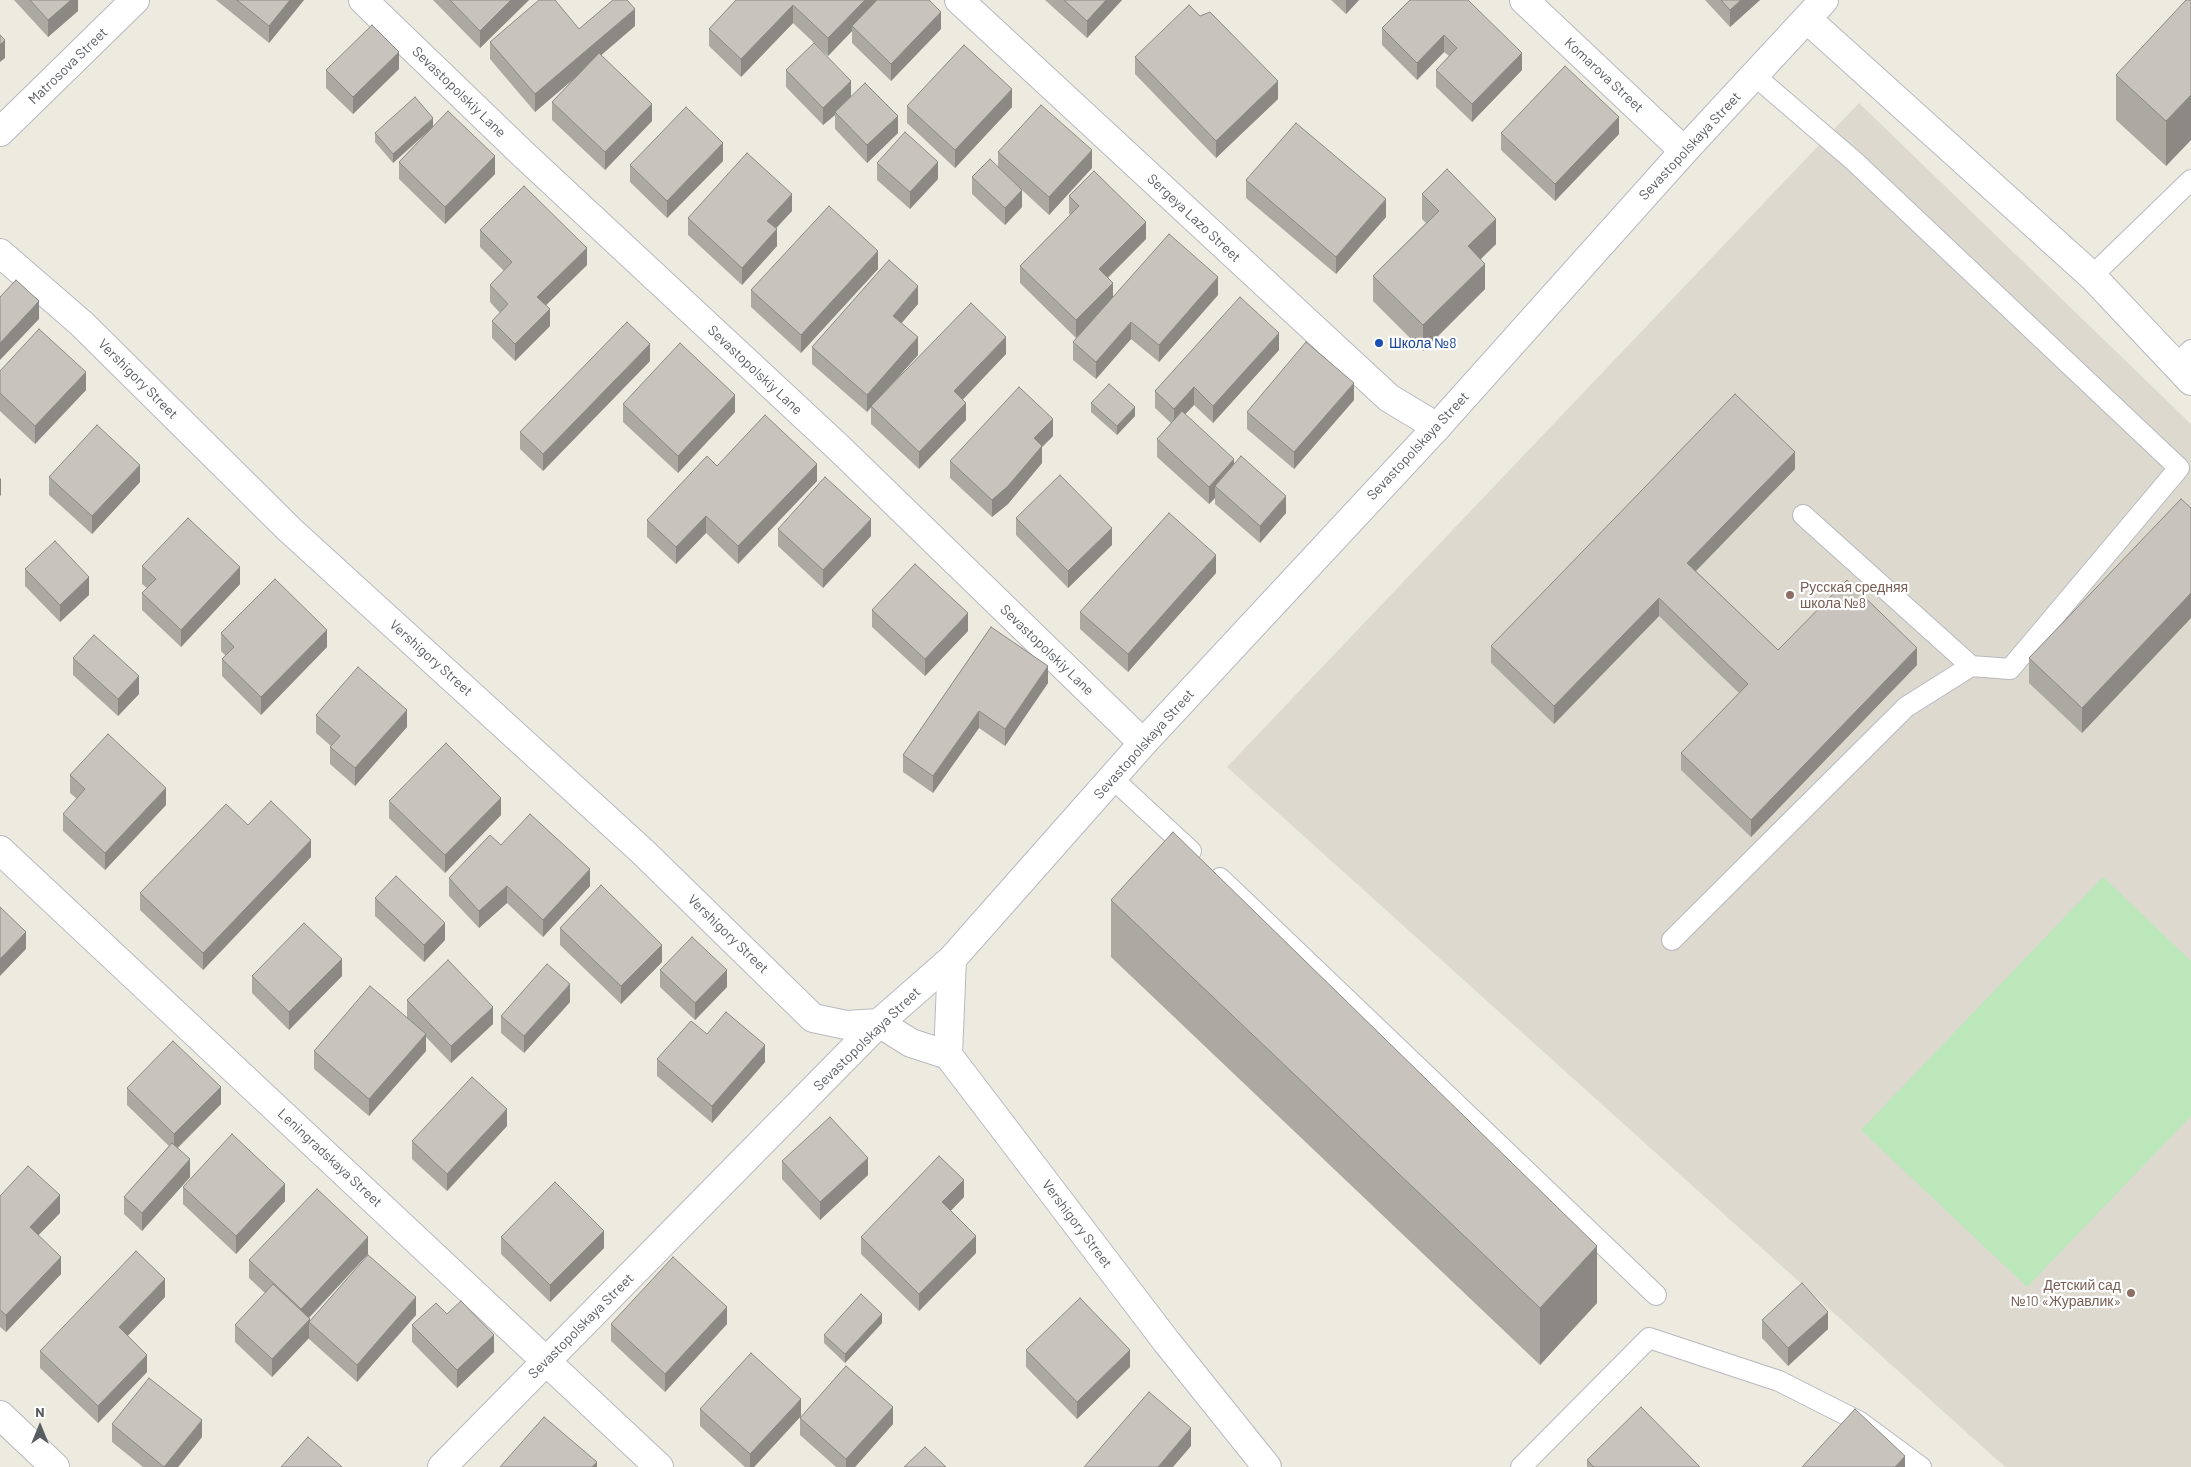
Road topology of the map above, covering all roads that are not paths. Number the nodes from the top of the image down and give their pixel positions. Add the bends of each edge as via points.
1 (135, 0) edge
2 (363, 0) edge
3 (958, 0) edge
4 (1524, 0) edge
5 (1816, 10) edge
6 (1755, 76) junction
7 (0, 132) edge
8 (1684, 151) junction
9 (2191, 180) edge
10 (0, 253) edge
11 (2092, 276) junction
12 (2186, 365) edge
13 (1437, 427) junction
14 (1803, 515) dead end
15 (1971, 666) junction
16 (1143, 742) junction
17 (1112, 778) junction
18 (0, 850) edge
19 (1672, 940) dead end
20 (952, 959) junction
21 (879, 1023) junction
22 (948, 1055) junction
23 (1656, 1294) dead end
24 (546, 1361) junction
25 (0, 1415) edge
26 (55, 1467) edge
27 (442, 1467) edge
28 (659, 1467) edge
29 (1268, 1467) edge
30 (1521, 1467) edge
31 (1921, 1467) edge

1 - 7 street, Matrosova Street
2 - 16 street, Sevastopolskiy Lane via 839,448
3 - 13 street, Sergeya Lazo Street via 1389,398
4 - 8 street, Komarova Street
5 - 6 street, Sevastopolskaya Street
5 - 11 street
6 - 8 street, Sevastopolskaya Street
6 - 15 lane via 1854,160 2179,468 2010,669
8 - 13 street, Sevastopolskaya Street
9 - 11 lane
10 - 21 street, Vershigory Street via 82,324 290,530 642,851 813,1018 846,1025
11 - 12 street
13 - 16 street, Sevastopolskaya Street
14 - 15 lane
15 - 19 lane via 1906,707
16 - 17 street, Sevastopolskaya Street
17 - 20 street, Sevastopolskaya Street
17 - 23 lane via 1158,818
18 - 24 street, Leningradskaya Street
20 - 21 street, Sevastopolskaya Street
20 - 22 street
21 - 22 street via 911,1043
21 - 24 street, Sevastopolskaya Street
22 - 29 street, Vershigory Street via 1166,1341
24 - 27 street, Sevastopolskaya Street
24 - 28 street, Leningradskaya Street
25 - 26 street
30 - 31 lane via 1649,1338 1779,1381 1860,1422

